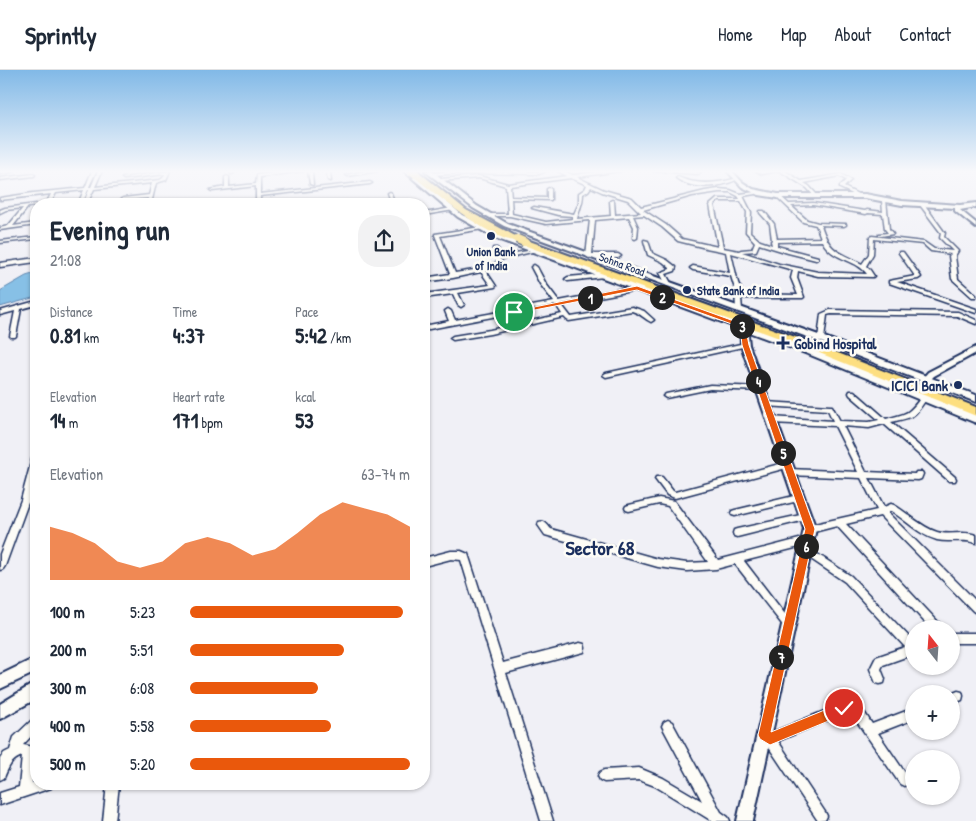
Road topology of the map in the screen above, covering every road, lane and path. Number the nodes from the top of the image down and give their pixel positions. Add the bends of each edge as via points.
1 (449, 206) edge
2 (455, 206) edge
3 (474, 206) edge
4 (510, 206) edge
5 (579, 206) edge
6 (612, 206) edge
7 (637, 206) edge
8 (659, 206) edge
9 (712, 206) edge
10 (746, 206) edge
11 (788, 206) edge
12 (823, 206) edge
13 (884, 206) edge
14 (923, 206) edge
15 (942, 206) edge
16 (968, 206) edge
17 (26, 207) junction
18 (30, 207) edge
19 (960, 207) junction
20 (534, 208) dead end
21 (452, 209) junction
22 (640, 209) junction
23 (0, 212) edge
24 (434, 212) junction
25 (762, 212) dead end
26 (430, 213) edge
27 (884, 213) junction
28 (645, 214) junction
29 (486, 215) junction
30 (510, 215) junction
31 (630, 215) junction
32 (575, 217) junction
33 (612, 217) junction
34 (593, 218) junction
35 (436, 220) dead end
36 (818, 224) junction
37 (30, 225) edge
38 (844, 225) dead end
39 (22, 226) junction
40 (976, 226) edge
41 (10, 227) junction
42 (481, 228) junction
43 (0, 229) edge
44 (635, 238) dead end
45 (878, 238) junction
46 (30, 239) edge
47 (524, 239) junction
48 (824, 240) junction
49 (13, 241) junction
50 (646, 241) dead end
51 (0, 242) edge
52 (758, 242) junction
53 (774, 244) junction
54 (495, 249) dead end
55 (719, 249) junction
56 (534, 251) junction
57 (728, 251) junction
58 (736, 252) junction
59 (902, 253) dead end
60 (954, 253) junction
61 (590, 256) junction
62 (618, 256) dead end
63 (816, 258) dead end
64 (30, 261) edge
65 (837, 261) dead end
66 (851, 261) junction
67 (499, 263) dead end
68 (0, 265) edge
69 (863, 266) junction
70 (534, 267) dead end
71 (693, 268) dead end
72 (483, 270) junction
73 (796, 270) junction
74 (733, 275) junction
75 (453, 276) junction
76 (602, 276) junction
77 (430, 279) edge
78 (568, 279) dead end
79 (669, 285) junction
80 (637, 288) junction
81 (454, 291) junction
82 (430, 295) edge
83 (739, 296) junction
84 (974, 296) dead end
85 (557, 304) junction
86 (30, 305) edge
87 (461, 305) dead end
88 (18, 308) junction
89 (739, 310) junction
90 (448, 311) dead end
91 (976, 311) edge
92 (0, 313) edge
93 (565, 314) junction
94 (651, 320) dead end
95 (976, 322) edge
96 (453, 323) junction
97 (743, 326) junction
98 (430, 327) edge
99 (13, 336) dead end
100 (453, 338) dead end
101 (821, 339) junction
102 (745, 345) junction
103 (976, 350) edge
104 (606, 375) dead end
105 (926, 379) junction
106 (760, 389) junction
107 (852, 393) dead end
108 (666, 396) dead end
109 (924, 398) junction
110 (976, 399) edge
111 (766, 404) junction
112 (976, 404) edge
113 (976, 412) edge
114 (976, 419) edge
115 (771, 420) junction
116 (884, 421) junction
117 (838, 423) junction
118 (788, 468) junction
119 (920, 474) dead end
120 (864, 476) junction
121 (659, 479) dead end
122 (952, 479) dead end
123 (30, 488) edge
124 (798, 498) junction
125 (30, 499) edge
126 (25, 500) junction
127 (629, 508) dead end
128 (882, 512) junction
129 (735, 513) dead end
130 (805, 516) junction
131 (839, 522) junction
132 (542, 525) dead end
133 (737, 533) dead end
134 (976, 539) edge
135 (807, 540) junction
136 (737, 559) junction
137 (430, 560) edge
138 (716, 565) junction
139 (0, 566) edge
140 (976, 608) edge
141 (930, 620) edge
142 (788, 625) junction
143 (960, 638) edge
144 (976, 638) edge
145 (905, 640) edge
146 (580, 648) dead end
147 (905, 652) edge
148 (30, 667) edge
149 (500, 669) junction
150 (880, 679) dead end
151 (0, 682) edge
152 (30, 695) edge
153 (0, 712) edge
154 (905, 717) edge
155 (668, 726) dead end
156 (30, 730) edge
157 (869, 731) junction
158 (767, 737) junction
159 (15, 751) junction
160 (0, 774) edge
161 (604, 776) dead end
162 (904, 780) dead end
163 (30, 789) edge
164 (112, 790) edge
165 (24, 791) junction
166 (0, 800) edge
167 (821, 816) dead end
168 (720, 818) edge
169 (109, 821) edge
170 (547, 821) edge
171 (745, 821) edge

1 - 21 main road
2 - 47 highway, Sohna Road via 476,221
3 - 29 main road
4 - 30 street
5 - 32 street
6 - 33 street
7 - 22 street
8 - 22 street
9 - 55 street via 720,236
10 - 52 street via 749,212 748,232
11 - 36 street via 804,220
12 - 27 street
13 - 27 street
14 - 60 street via 943,233 942,237 956,251
15 - 19 street
16 - 19 street
17 - 18 street
17 - 23 street
17 - 41 street
19 - 40 street via 957,208 959,213
20 - 32 street
21 - 24 street
21 - 42 main road
22 - 28 street
24 - 26 street
24 - 35 street
25 - 53 street via 772,224
27 - 45 street via 891,234
28 - 31 street
28 - 55 street via 680,240
29 - 30 street
29 - 47 main road
30 - 32 street via 546,223
31 - 33 street
31 - 44 street via 636,227
32 - 34 street
33 - 34 street
34 - 61 street
36 - 38 street
36 - 48 street
37 - 39 street
39 - 41 street
39 - 49 street
41 - 43 street
42 - 47 main road
42 - 75 street via 437,234
45 - 60 street via 924,243 935,250
45 - 69 street via 872,237 871,254
46 - 49 street
47 - 56 main road
47 - 61 main road
47 - 112 highway, Sohna Road via 819,342
47 - 113 highway, Sohna Road via 816,348
48 - 53 street
48 - 66 street via 829,248
49 - 51 street
50 - 79 street via 650,254 673,267 673,270 663,273
52 - 53 street
52 - 58 street via 754,250
53 - 63 street via 790,252
54 - 56 street via 502,256
55 - 57 street
56 - 76 main road
57 - 58 street
57 - 74 street
58 - 73 street
59 - 91 street via 918,277 891,282
60 - 84 street via 955,278
61 - 62 street
61 - 79 main road
64 - 68 street
65 - 66 street
66 - 69 street
67 - 72 street via 481,267
69 - 73 street via 871,276 831,276
70 - 85 street
71 - 74 street
72 - 75 street
72 - 81 street via 493,286
73 - 83 street via 794,278 801,297
74 - 83 street
75 - 77 street
76 - 78 street
76 - 80 main road
79 - 89 main road
80 - 85 street
80 - 97 main road
81 - 82 street
81 - 87 street
83 - 89 street
85 - 93 street
85 - 96 street
86 - 88 street
88 - 92 street
88 - 99 street
89 - 101 main road
90 - 96 street
93 - 94 street via 572,319 632,309
93 - 100 street
95 - 101 street via 958,314 830,312 824,314
96 - 98 street
97 - 102 street
97 - 109 main road
101 - 105 main road
102 - 104 street
102 - 106 street
103 - 105 street
105 - 110 main road
106 - 108 street via 710,387
106 - 111 street
107 - 116 street
109 - 114 main road
109 - 116 street via 914,413
111 - 115 street
111 - 117 street via 830,408
115 - 117 street
115 - 118 street
116 - 117 street via 868,425
116 - 122 street
117 - 120 street
118 - 120 street
118 - 121 street via 675,495
118 - 124 street
119 - 120 street via 918,477
120 - 128 street
123 - 126 street
124 - 129 street
124 - 130 street
125 - 126 street
126 - 139 street
127 - 138 street via 660,501 671,503
128 - 131 street
128 - 134 street via 892,507 938,536
128 - 140 street
130 - 133 street
130 - 135 street
131 - 135 street
131 - 141 street
132 - 138 street via 548,532 658,563 687,567
135 - 136 street
135 - 142 street
135 - 145 street
136 - 138 street
136 - 142 street
137 - 149 street via 455,554 465,557
142 - 158 street
143 - 144 street
146 - 149 street
147 - 150 street via 880,661 875,669
148 - 151 street
149 - 170 street
152 - 153 street
154 - 157 street
155 - 168 street
156 - 159 street via 18,741
157 - 158 street via 856,710 844,708
157 - 162 street
158 - 167 street
158 - 171 street
159 - 160 street via 1,767
159 - 165 street via 25,750 28,753
161 - 168 street via 639,774 659,782
163 - 165 street
164 - 169 street
165 - 166 street

